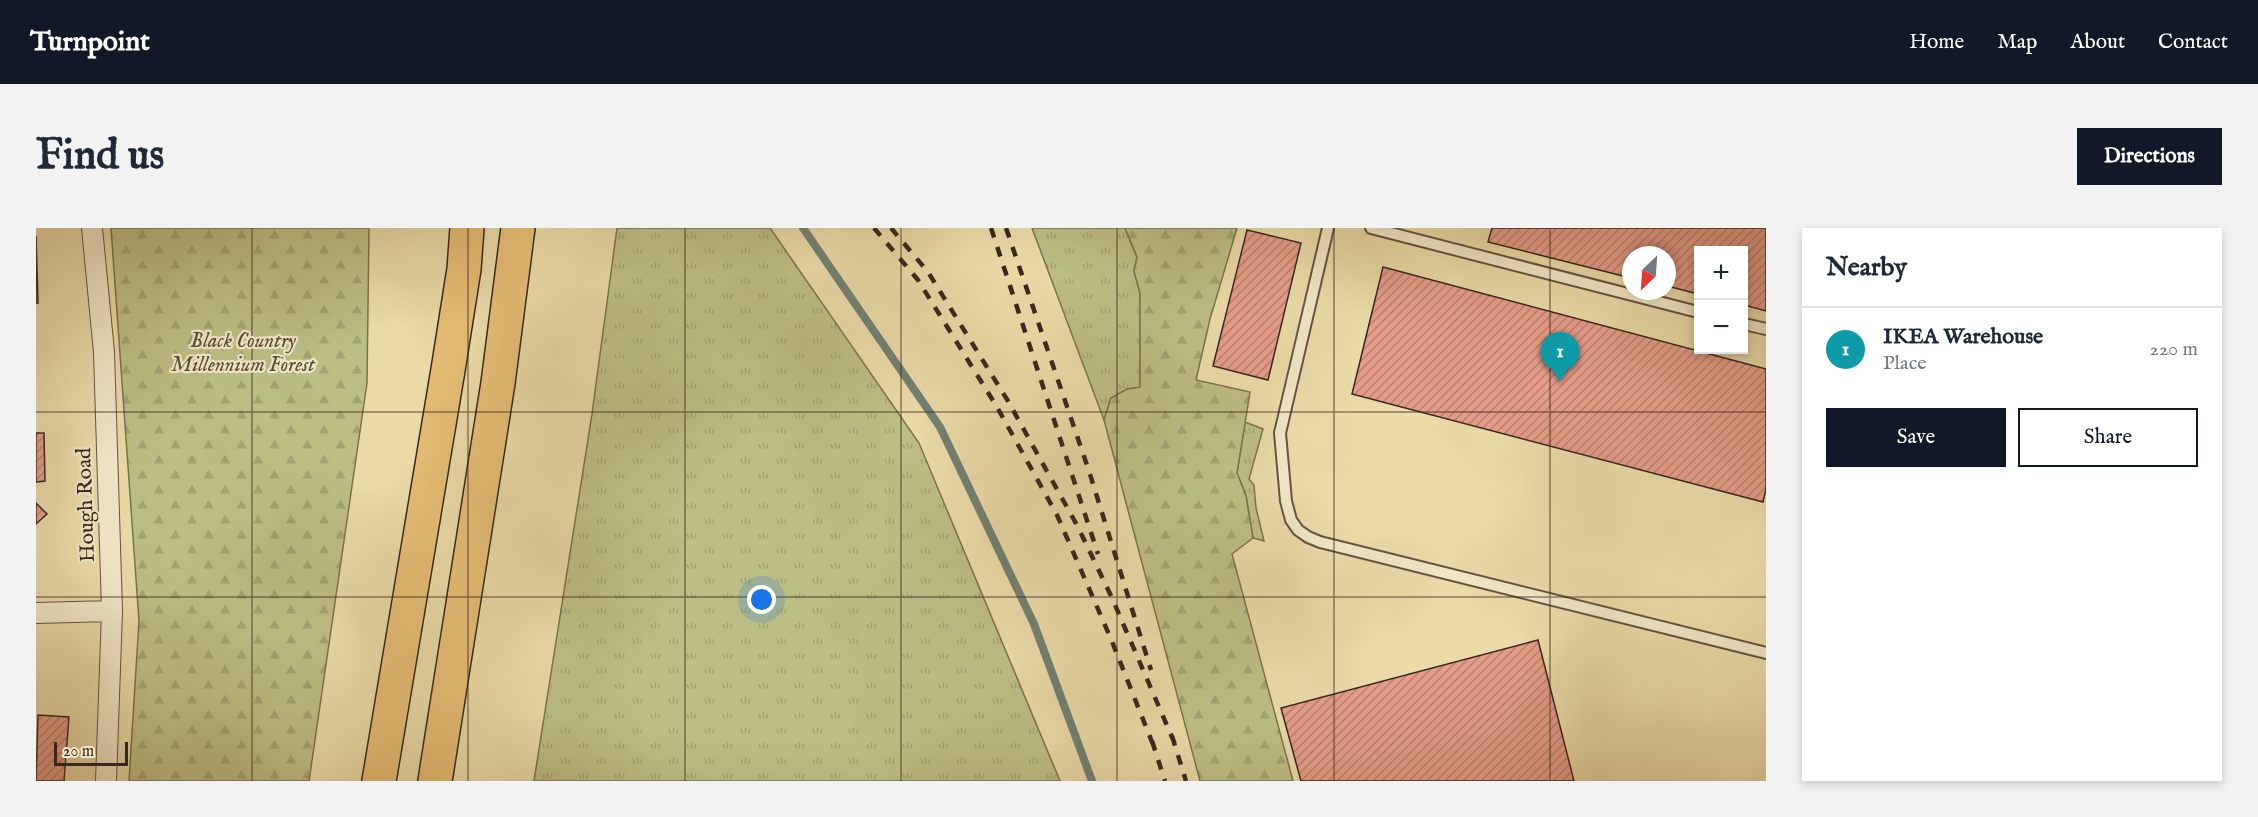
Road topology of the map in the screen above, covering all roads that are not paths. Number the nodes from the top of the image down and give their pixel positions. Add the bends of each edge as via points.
1 (92, 228) edge
2 (468, 228) edge
3 (518, 228) edge
4 (1328, 228) edge
5 (1371, 228) edge
6 (1694, 311) edge
7 (1748, 325) edge
8 (1766, 329) edge
9 (112, 611) junction
10 (36, 613) edge
11 (1766, 653) edge
12 (106, 781) edge
13 (379, 781) edge
14 (435, 781) edge

1 - 9 street, Hough Road via 104,352
2 - 13 highway
3 - 14 highway via 498,383
4 - 11 lane via 1280,433 1286,501 1298,530 1320,542
5 - 6 lane
7 - 8 lane
9 - 10 street
9 - 12 street, Hough Road

